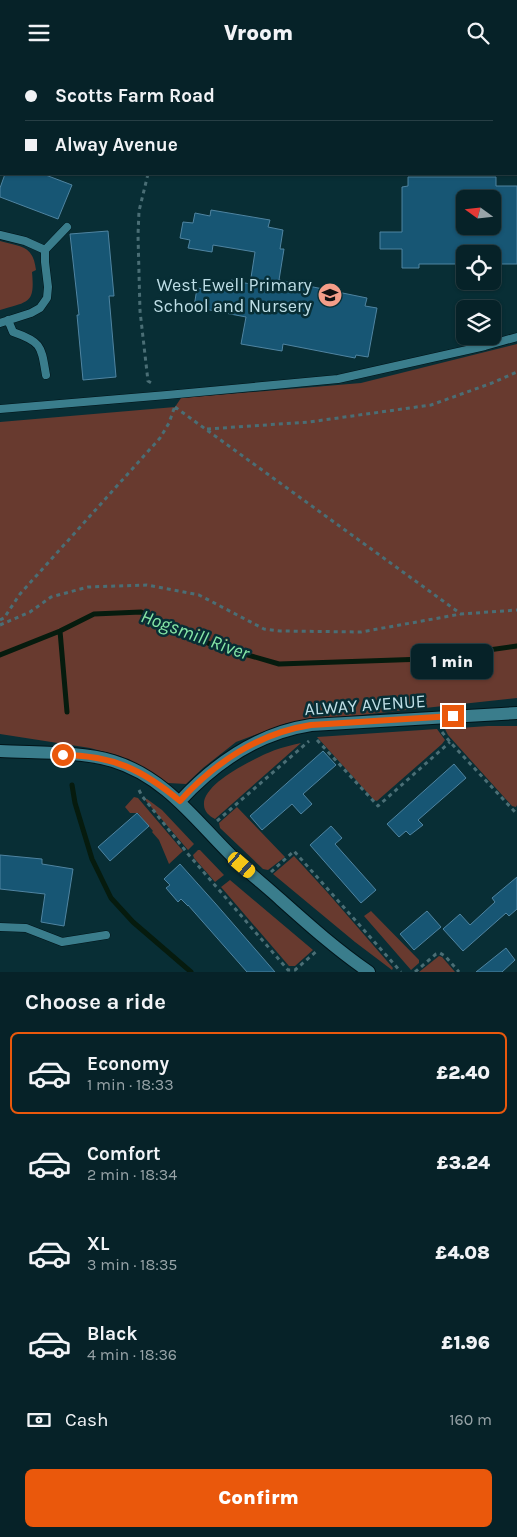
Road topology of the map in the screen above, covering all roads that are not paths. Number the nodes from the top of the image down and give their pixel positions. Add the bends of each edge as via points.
1 (67, 227) dead end
2 (0, 235) edge
3 (46, 250) junction
4 (4, 322) edge
5 (517, 337) edge
6 (46, 375) dead end
7 (0, 409) edge
8 (517, 713) edge
9 (0, 751) edge
10 (180, 801) junction
11 (0, 927) edge
12 (106, 935) dead end
13 (368, 972) edge

1 - 3 lane
2 - 3 lane
3 - 4 lane via 46,298 40,308
4 - 6 lane via 13,332 33,339 41,349
5 - 7 lane via 338,379
8 - 10 street, ALWAY AVENUE via 294,728 232,756
9 - 10 street via 96,757 132,769
10 - 13 street via 220,845 328,942
11 - 12 lane via 26,928 59,942

